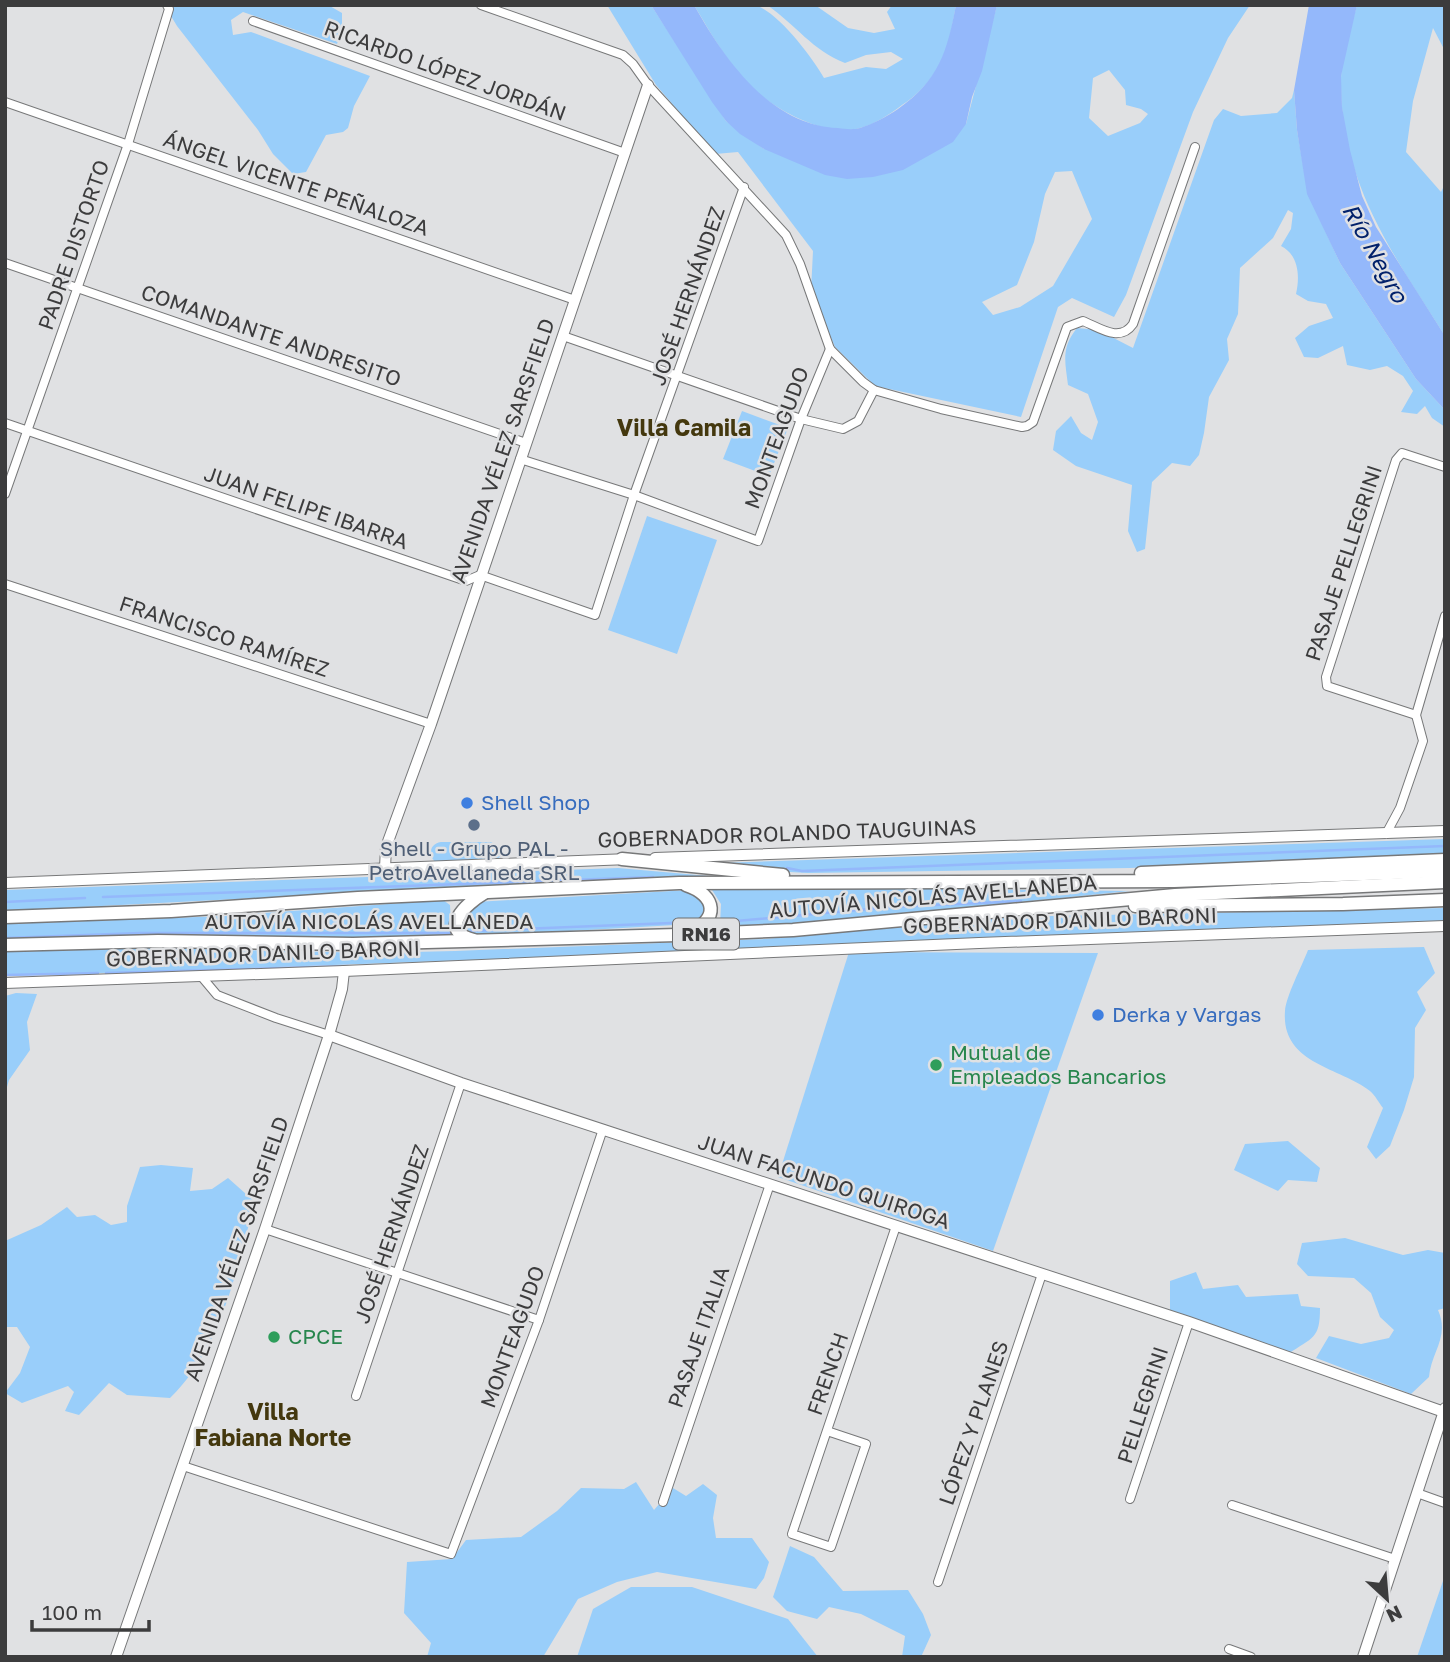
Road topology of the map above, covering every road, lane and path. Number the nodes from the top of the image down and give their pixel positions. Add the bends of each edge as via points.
1 (167, 5) edge
2 (481, 5) edge
3 (253, 21) dead end
4 (648, 85) junction
5 (5, 102) edge
6 (128, 144) junction
7 (1195, 147) dead end
8 (625, 153) junction
9 (744, 187) junction
10 (5, 263) edge
11 (78, 288) junction
12 (575, 300) junction
13 (563, 336) junction
14 (830, 349) junction
15 (678, 378) junction
16 (874, 390) junction
17 (800, 419) junction
18 (5, 423) edge
19 (28, 430) junction
20 (526, 443) junction
21 (520, 459) junction
22 (1445, 467) edge
23 (5, 494) edge
24 (634, 495) junction
25 (481, 575) junction
26 (5, 584) edge
27 (595, 615) joint
28 (1445, 616) edge
29 (1416, 715) junction
30 (431, 724) junction
31 (1445, 831) edge
32 (1385, 834) junction
33 (622, 859) junction
34 (1445, 860) edge
35 (385, 868) junction
36 (1445, 871) edge
37 (846, 881) junction
38 (1024, 881) junction
39 (1445, 882) edge
40 (5, 883) edge
41 (679, 883) junction
42 (487, 891) junction
43 (1445, 900) edge
44 (1058, 906) junction
45 (5, 917) edge
46 (1445, 926) edge
47 (677, 936) junction
48 (486, 942) junction
49 (5, 945) edge
50 (344, 971) junction
51 (201, 976) junction
52 (5, 983) edge
53 (329, 1035) junction
54 (461, 1083) junction
55 (603, 1129) junction
56 (769, 1184) junction
57 (896, 1226) junction
58 (265, 1229) junction
59 (398, 1273) junction
60 (1042, 1274) junction
61 (540, 1320) junction
62 (1189, 1322) junction
63 (356, 1396) dead end
64 (1444, 1411) edge
65 (827, 1431) junction
66 (183, 1466) junction
67 (1417, 1493) junction
68 (1130, 1500) dead end
69 (663, 1502) dead end
70 (1445, 1503) edge
71 (1232, 1504) dead end
72 (1395, 1559) junction
73 (938, 1583) dead end
74 (1229, 1649) dead end
75 (116, 1657) edge
76 (1251, 1657) edge
77 (1363, 1657) edge

1 - 6 street, PADRE DISTORTO
2 - 4 street via 623,55
3 - 8 street, RICARDO LÓPEZ JORDÁN
4 - 8 street, AVENIDA VÉLEZ SARSFIELD
4 - 9 street
5 - 6 street, ÁNGEL VICENTE PEÑALOZA
6 - 11 street, PADRE DISTORTO
6 - 12 street, ÁNGEL VICENTE PEÑALOZA
7 - 16 street via 1129,331 1112,334 1083,321 1067,327 1033,422 1021,426
8 - 12 street, AVENIDA VÉLEZ SARSFIELD
9 - 14 street via 786,234
9 - 15 street, JOSÉ HERNÁNDEZ
10 - 11 street, COMANDANTE ANDRESITO
11 - 19 street, PADRE DISTORTO
11 - 20 street, COMANDANTE ANDRESITO
12 - 13 street, AVENIDA VÉLEZ SARSFIELD
13 - 15 street
13 - 20 street, AVENIDA VÉLEZ SARSFIELD
14 - 16 street
14 - 17 street, MONTEAGUDO
15 - 17 street
15 - 24 street, JOSÉ HERNÁNDEZ
16 - 17 street via 851,427
17 - 24 street, MONTEAGUDO via 758,541
18 - 19 street, JUAN FELIPE IBARRA
19 - 23 street, PADRE DISTORTO
19 - 25 street, JUAN FELIPE IBARRA via 466,581
20 - 21 street, AVENIDA VÉLEZ SARSFIELD
21 - 24 street
21 - 25 street, AVENIDA VÉLEZ SARSFIELD
22 - 29 street, PASAJE PELLEGRINI via 1402,453 1396,460 1325,677 1327,686
24 - 27 street, JOSÉ HERNÁNDEZ
25 - 27 street, JUAN FELIPE IBARRA
25 - 30 street, AVENIDA VÉLEZ SARSFIELD
26 - 30 street, FRANCISCO RAMÍREZ
28 - 29 street
29 - 32 street via 1423,741
30 - 35 street, AVENIDA VÉLEZ SARSFIELD via 386,847
31 - 32 street, GOBERNADOR ROLANDO TAUGUINAS
32 - 33 street, GOBERNADOR ROLANDO TAUGUINAS
33 - 35 street, GOBERNADOR ROLANDO TAUGUINAS
33 - 37 highway
34 - 38 highway
35 - 40 street, GOBERNADOR ROLANDO TAUGUINAS
36 - 38 highway, AUTOVÍA NICOLÁS AVELLANEDA via 1174,881
37 - 38 highway, AUTOVÍA NICOLÁS AVELLANEDA
37 - 41 highway, AUTOVÍA NICOLÁS AVELLANEDA
39 - 44 highway, AUTOVÍA NICOLÁS AVELLANEDA / RN16 via 1175,894
41 - 42 highway, AUTOVÍA NICOLÁS AVELLANEDA
41 - 47 highway via 702,893 710,911 703,926
42 - 45 highway, AUTOVÍA NICOLÁS AVELLANEDA
42 - 48 highway via 462,908 457,923 467,938
43 - 44 highway
44 - 47 highway, AUTOVÍA NICOLÁS AVELLANEDA / RN16
46 - 50 street, GOBERNADOR DANILO BARONI
47 - 48 highway, AUTOVÍA NICOLÁS AVELLANEDA / RN16
48 - 49 highway, AUTOVÍA NICOLÁS AVELLANEDA / RN16
50 - 51 street, GOBERNADOR DANILO BARONI
50 - 53 street, AVENIDA VÉLEZ SARSFIELD
51 - 52 street, GOBERNADOR DANILO BARONI
51 - 53 street, JUAN FACUNDO QUIROGA via 217,995
53 - 54 street, JUAN FACUNDO QUIROGA
53 - 58 street, AVENIDA VÉLEZ SARSFIELD
54 - 55 street, JUAN FACUNDO QUIROGA
54 - 59 street, JOSÉ HERNÁNDEZ
55 - 56 street, JUAN FACUNDO QUIROGA
55 - 61 street, MONTEAGUDO
56 - 57 street, JUAN FACUNDO QUIROGA
56 - 69 street, PASAJE ITALIA
57 - 60 street, JUAN FACUNDO QUIROGA
57 - 65 street, FRENCH
58 - 59 street
58 - 66 street, AVENIDA VÉLEZ SARSFIELD
59 - 61 street
59 - 63 street, JOSÉ HERNÁNDEZ
60 - 62 street, JUAN FACUNDO QUIROGA
60 - 73 street, LÓPEZ Y PLANES
61 - 66 street, MONTEAGUDO via 451,1554
62 - 64 street, JUAN FACUNDO QUIROGA
62 - 68 street, PELLEGRINI
64 - 67 street
65 - 65 street, FRENCH via 866,1444 831,1547 792,1534
66 - 75 street, AVENIDA VÉLEZ SARSFIELD
67 - 70 street
67 - 72 street
71 - 72 street
72 - 77 street
74 - 76 street

